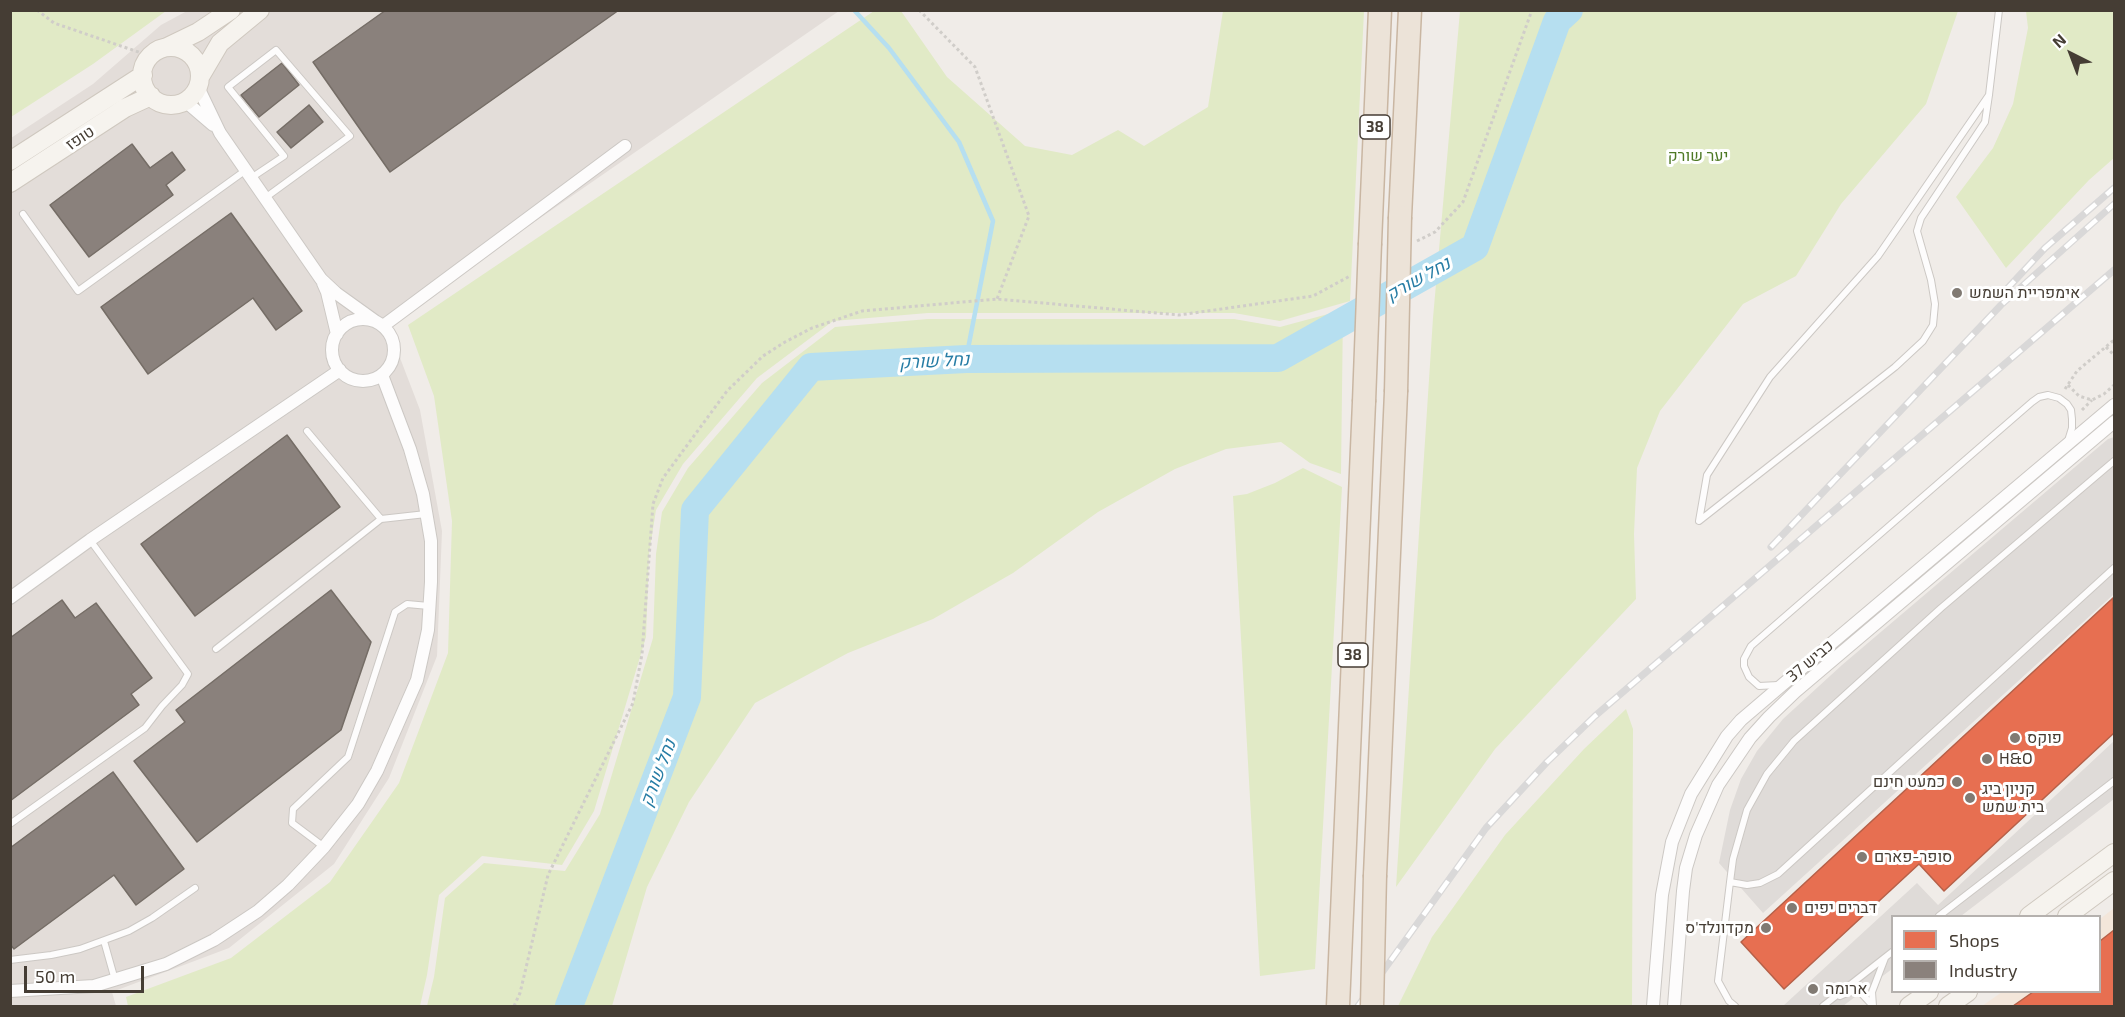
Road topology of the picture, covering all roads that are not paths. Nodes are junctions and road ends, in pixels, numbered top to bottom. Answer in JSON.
{"nodes":[{"id":1,"x":231,"y":10,"type":"edge"},
{"id":2,"x":260,"y":10,"type":"edge"},
{"id":3,"x":1380,"y":10,"type":"edge"},
{"id":4,"x":1410,"y":10,"type":"edge"},
{"id":5,"x":1999,"y":10,"type":"edge"},
{"id":6,"x":167,"y":47,"type":"junction"},
{"id":7,"x":143,"y":75,"type":"junction"},
{"id":8,"x":199,"y":82,"type":"junction"},
{"id":9,"x":1989,"y":95,"type":"junction"},
{"id":10,"x":151,"y":96,"type":"junction"},
{"id":11,"x":185,"y":101,"type":"junction"},
{"id":12,"x":220,"y":133,"type":"junction"},
{"id":13,"x":625,"y":146,"type":"dead end"},
{"id":14,"x":10,"y":161,"type":"edge"},
{"id":15,"x":248,"y":174,"type":"junction"},
{"id":16,"x":10,"y":183,"type":"edge"},
{"id":17,"x":265,"y":198,"type":"junction"},
{"id":18,"x":23,"y":214,"type":"dead end"},
{"id":19,"x":321,"y":279,"type":"junction"},
{"id":20,"x":379,"y":323,"type":"junction"},
{"id":21,"x":337,"y":334,"type":"junction"},
{"id":22,"x":340,"y":370,"type":"junction"},
{"id":23,"x":382,"y":375,"type":"junction"},
{"id":24,"x":2115,"y":405,"type":"edge"},
{"id":25,"x":2115,"y":422,"type":"edge"},
{"id":26,"x":306,"y":431,"type":"dead end"},
{"id":27,"x":2066,"y":446,"type":"junction"},
{"id":28,"x":2115,"y":461,"type":"edge"},
{"id":29,"x":426,"y":514,"type":"junction"},
{"id":30,"x":381,"y":519,"type":"junction"},
{"id":31,"x":90,"y":540,"type":"junction"},
{"id":32,"x":2115,"y":568,"type":"edge"},
{"id":33,"x":10,"y":598,"type":"edge"},
{"id":34,"x":430,"y":606,"type":"junction"},
{"id":35,"x":216,"y":649,"type":"dead end"},
{"id":36,"x":1782,"y":685,"type":"junction"},
{"id":37,"x":2115,"y":781,"type":"edge"},
{"id":38,"x":10,"y":824,"type":"edge"},
{"id":39,"x":324,"y":847,"type":"junction"},
{"id":40,"x":2115,"y":853,"type":"edge"},
{"id":41,"x":2115,"y":881,"type":"edge"},
{"id":42,"x":1730,"y":882,"type":"junction"},
{"id":43,"x":195,"y":888,"type":"dead end"},
{"id":44,"x":1940,"y":915,"type":"edge"},
{"id":45,"x":2031,"y":915,"type":"edge"},
{"id":46,"x":2068,"y":915,"type":"edge"},
{"id":47,"x":104,"y":941,"type":"junction"},
{"id":48,"x":1891,"y":954,"type":"edge"},
{"id":49,"x":1886,"y":958,"type":"junction"},
{"id":50,"x":10,"y":960,"type":"edge"},
{"id":51,"x":115,"y":980,"type":"junction"},
{"id":52,"x":10,"y":991,"type":"edge"},
{"id":53,"x":1928,"y":993,"type":"edge"},
{"id":54,"x":1967,"y":993,"type":"edge"},
{"id":55,"x":1831,"y":1000,"type":"junction"},
{"id":56,"x":1338,"y":1006,"type":"edge"},
{"id":57,"x":1372,"y":1006,"type":"edge"},
{"id":58,"x":1653,"y":1006,"type":"edge"},
{"id":59,"x":1674,"y":1006,"type":"edge"},
{"id":60,"x":1735,"y":1006,"type":"edge"},
{"id":61,"x":1823,"y":1006,"type":"edge"},
{"id":62,"x":1873,"y":1006,"type":"edge"},
{"id":63,"x":1909,"y":1006,"type":"edge"},
{"id":64,"x":1948,"y":1006,"type":"edge"}],
"edges":[{"from":1,"to":6,"type":"street"},
{"from":2,"to":8,"type":"street"},
{"from":3,"to":56,"type":"highway","number":"38","bridge":true},
{"from":4,"to":57,"type":"highway","number":"38","bridge":true},
{"from":5,"to":9,"type":"lane"},
{"from":6,"to":7,"type":"street"},
{"from":6,"to":8,"type":"street"},
{"from":7,"to":10,"type":"street"},
{"from":7,"to":14,"type":"street","name":"טופז"},
{"from":8,"to":11,"type":"street"},
{"from":8,"to":12,"type":"street"},
{"from":9,"to":9,"type":"lane"},
{"from":10,"to":11,"type":"street"},
{"from":10,"to":16,"type":"street","name":"טופז"},
{"from":11,"to":12,"type":"street"},
{"from":12,"to":15,"type":"street"},
{"from":13,"to":20,"type":"street"},
{"from":15,"to":17,"type":"street"},
{"from":15,"to":17,"type":"lane"},
{"from":15,"to":18,"type":"lane"},
{"from":17,"to":19,"type":"street"},
{"from":19,"to":20,"type":"street"},
{"from":19,"to":21,"type":"street"},
{"from":20,"to":21,"type":"street"},
{"from":20,"to":23,"type":"street"},
{"from":21,"to":22,"type":"street"},
{"from":22,"to":23,"type":"street"},
{"from":22,"to":31,"type":"street"},
{"from":23,"to":29,"type":"street"},
{"from":24,"to":27,"type":"street","name":"כביש 37"},
{"from":25,"to":59,"type":"street","name":"כביש 37"},
{"from":26,"to":30,"type":"lane"},
{"from":27,"to":36,"type":"street","name":"כביש 37"},
{"from":27,"to":36,"type":"lane"},
{"from":28,"to":42,"type":"lane"},
{"from":29,"to":30,"type":"lane"},
{"from":29,"to":34,"type":"street"},
{"from":30,"to":35,"type":"lane"},
{"from":31,"to":33,"type":"street"},
{"from":31,"to":38,"type":"lane"},
{"from":32,"to":42,"type":"lane"},
{"from":34,"to":39,"type":"street"},
{"from":34,"to":39,"type":"lane"},
{"from":36,"to":58,"type":"street","name":"כביש 37"},
{"from":37,"to":44,"type":"lane"},
{"from":39,"to":51,"type":"street"},
{"from":40,"to":45,"type":"street"},
{"from":41,"to":46,"type":"street"},
{"from":42,"to":60,"type":"lane"},
{"from":43,"to":47,"type":"lane"},
{"from":47,"to":50,"type":"lane"},
{"from":47,"to":51,"type":"lane"},
{"from":48,"to":49,"type":"lane"},
{"from":49,"to":55,"type":"lane"},
{"from":49,"to":62,"type":"lane"},
{"from":51,"to":52,"type":"street"},
{"from":53,"to":63,"type":"street"},
{"from":54,"to":64,"type":"street"},
{"from":55,"to":61,"type":"lane"},
{"from":55,"to":62,"type":"lane"}]}
